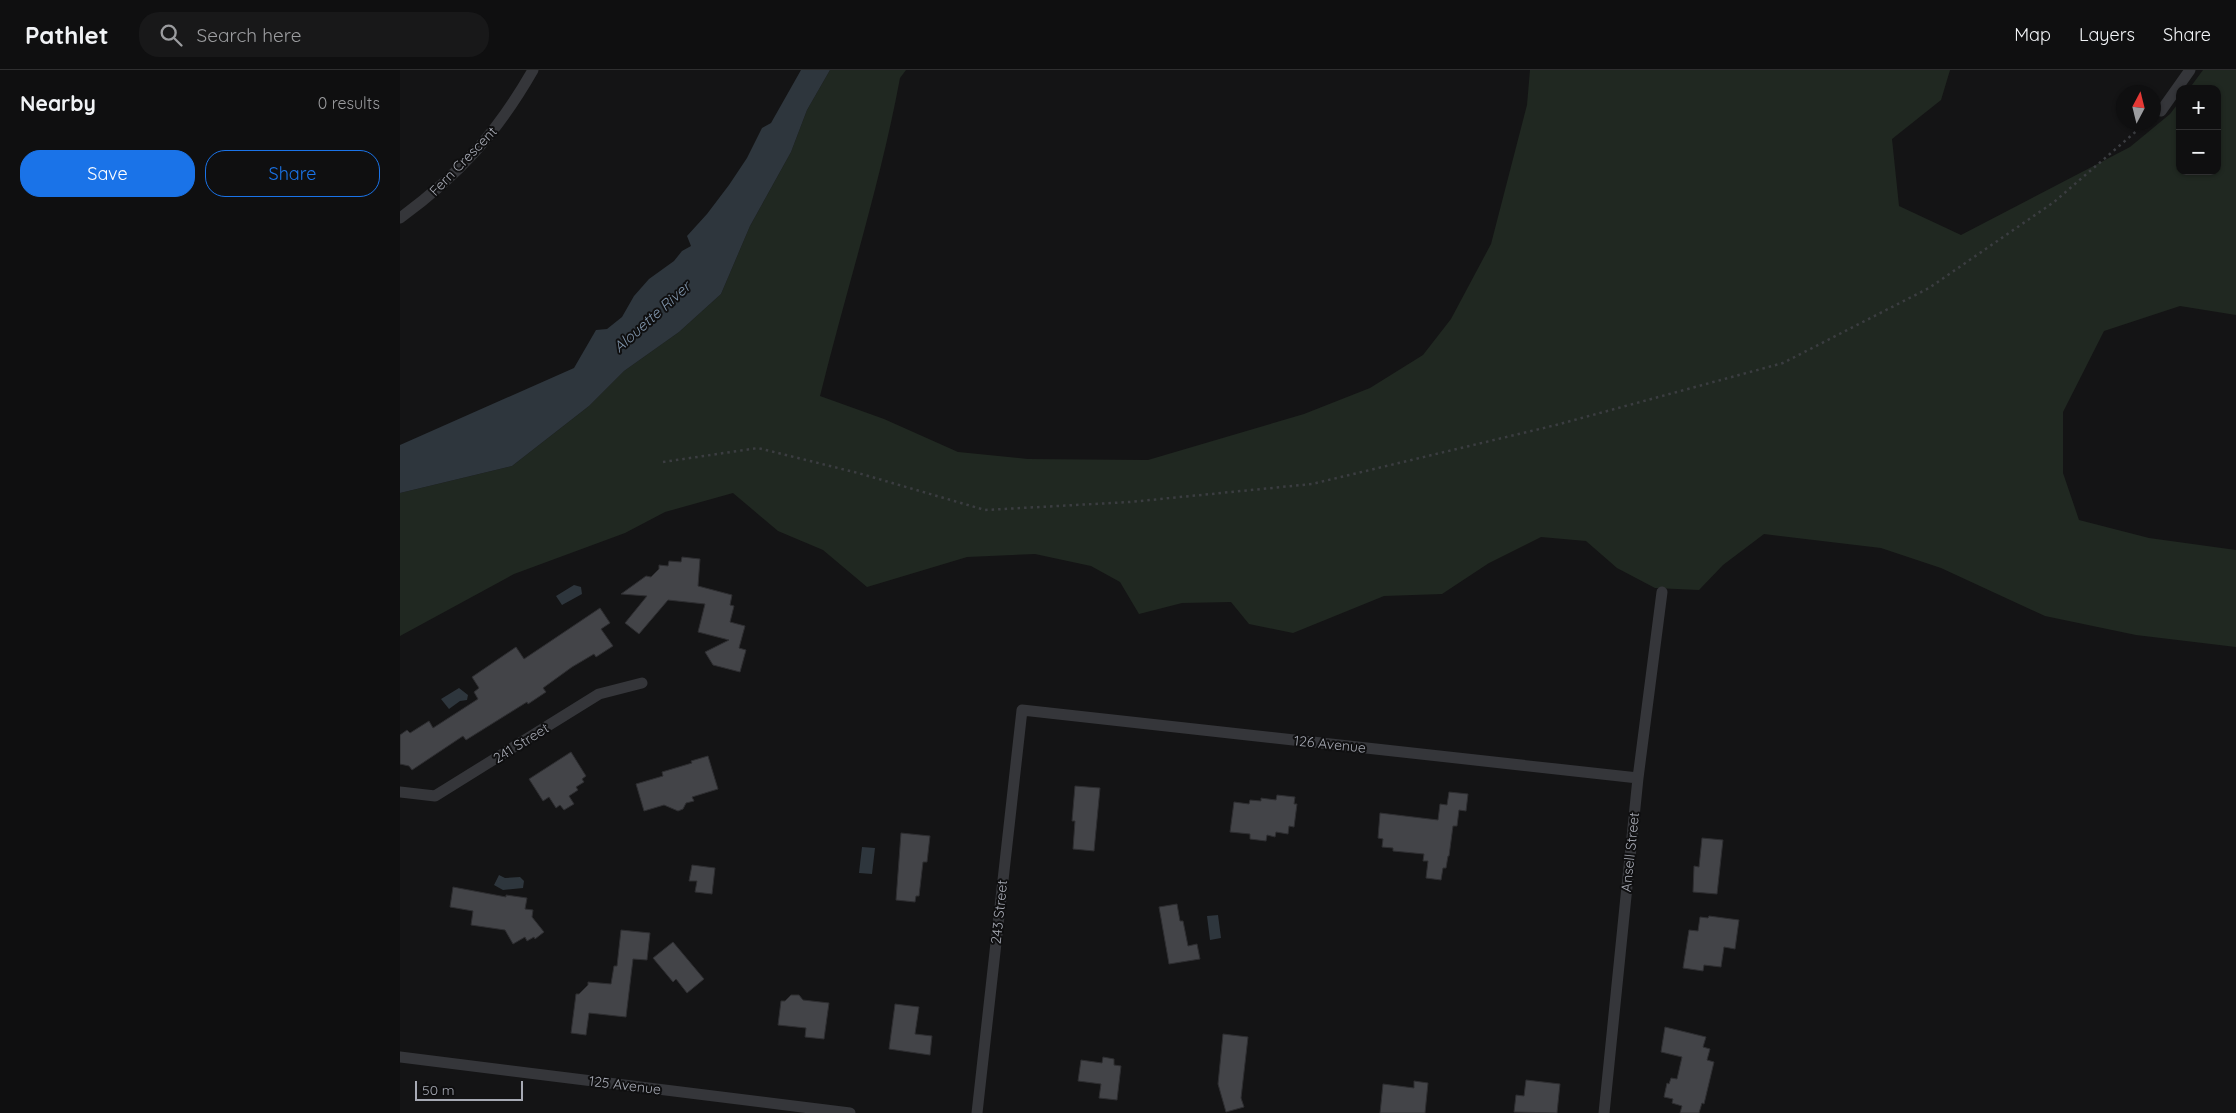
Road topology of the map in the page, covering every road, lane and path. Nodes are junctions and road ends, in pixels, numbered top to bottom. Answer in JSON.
{"nodes":[{"id":1,"x":533,"y":70,"type":"edge"},
{"id":2,"x":2190,"y":70,"type":"edge"},
{"id":3,"x":2161,"y":110,"type":"dead end"},
{"id":4,"x":2138,"y":130,"type":"edge"},
{"id":5,"x":400,"y":218,"type":"edge"},
{"id":6,"x":663,"y":462,"type":"dead end"},
{"id":7,"x":1662,"y":592,"type":"dead end"},
{"id":8,"x":642,"y":683,"type":"dead end"},
{"id":9,"x":1022,"y":710,"type":"joint"},
{"id":10,"x":1638,"y":778,"type":"junction"},
{"id":11,"x":400,"y":792,"type":"edge"},
{"id":12,"x":400,"y":1057,"type":"edge"},
{"id":13,"x":850,"y":1113,"type":"edge"},
{"id":14,"x":977,"y":1113,"type":"edge"},
{"id":15,"x":1604,"y":1113,"type":"edge"}],
"edges":[{"from":1,"to":5,"type":"street","name":"Fern Crescent"},
{"from":2,"to":3,"type":"street"},
{"from":4,"to":6,"type":"path"},
{"from":7,"to":10,"type":"street","name":"Ansell Street"},
{"from":8,"to":11,"type":"street","name":"241 Street"},
{"from":9,"to":10,"type":"street","name":"126 Avenue"},
{"from":9,"to":14,"type":"street","name":"243 Street"},
{"from":10,"to":15,"type":"street","name":"Ansell Street"},
{"from":12,"to":13,"type":"street","name":"125 Avenue"}]}
